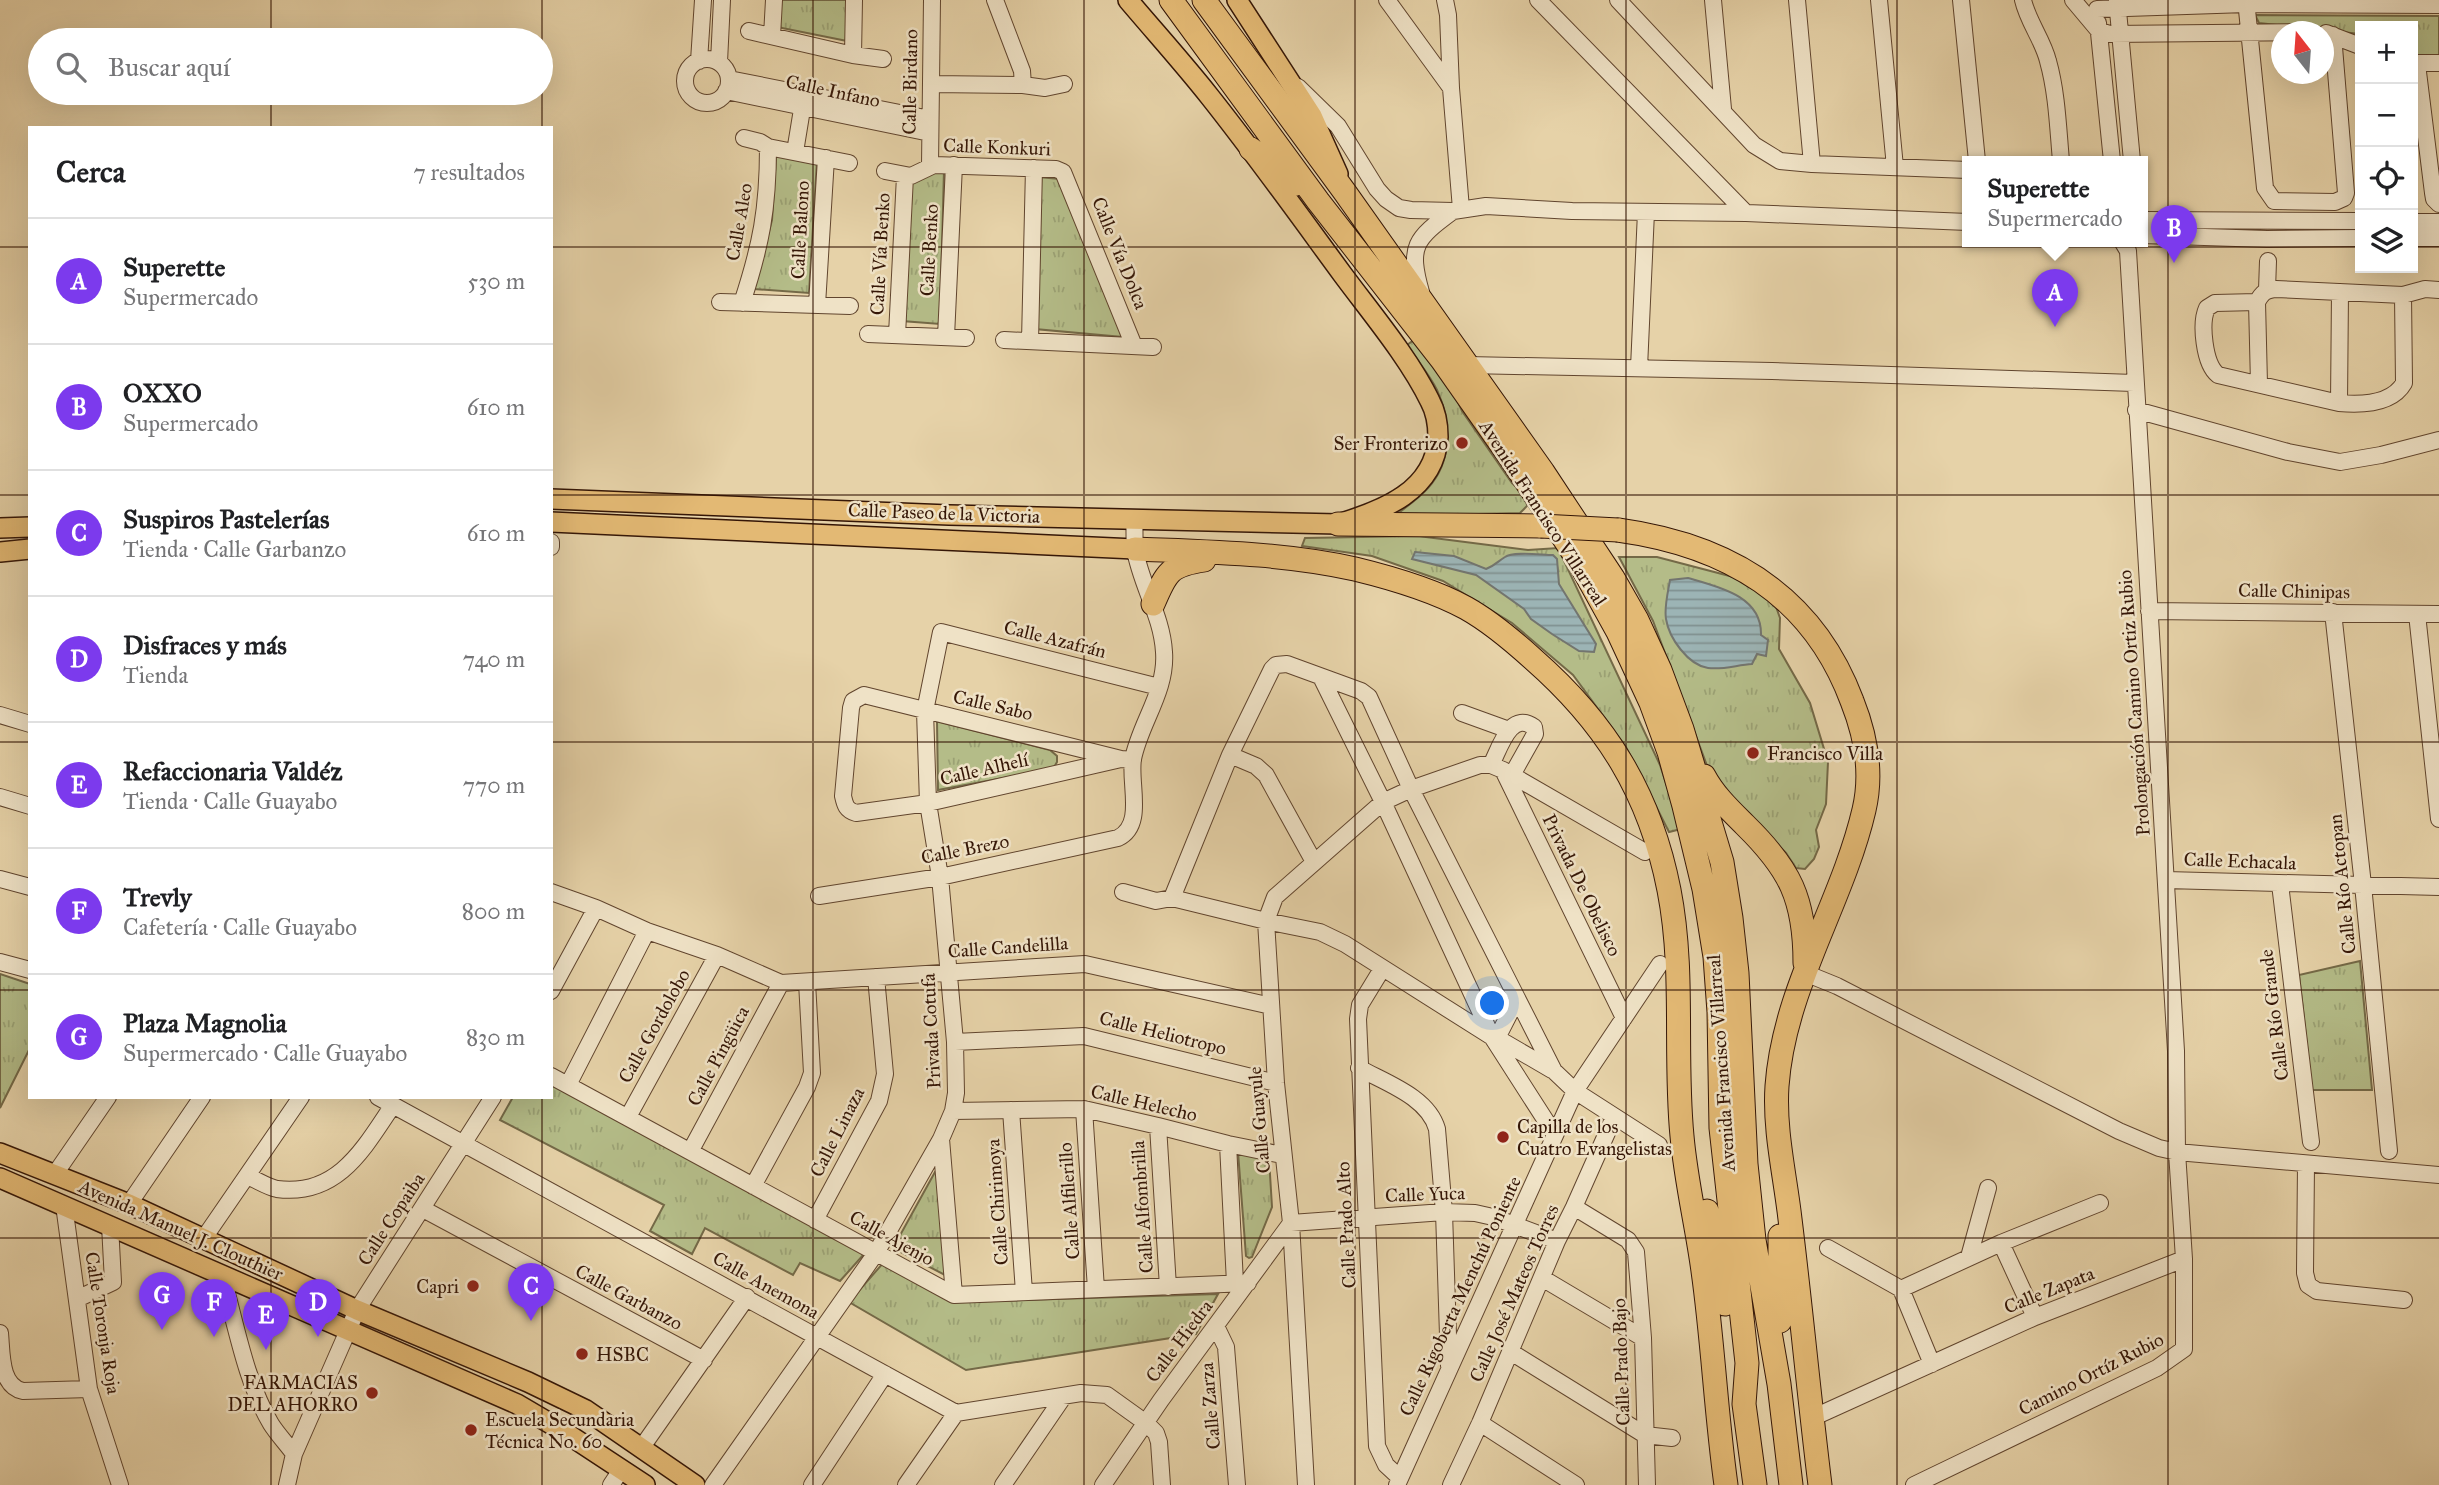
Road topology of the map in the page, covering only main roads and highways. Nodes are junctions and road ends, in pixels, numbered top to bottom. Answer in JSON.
{"nodes":[{"id":1,"x":1128,"y":0,"type":"edge"},
{"id":2,"x":1171,"y":0,"type":"edge"},
{"id":3,"x":1204,"y":0,"type":"edge"},
{"id":4,"x":1237,"y":0,"type":"edge"},
{"id":5,"x":1251,"y":149,"type":"junction"},
{"id":6,"x":1345,"y":191,"type":"junction"},
{"id":7,"x":1318,"y":201,"type":"junction"},
{"id":8,"x":553,"y":499,"type":"edge"},
{"id":9,"x":553,"y":522,"type":"edge"},
{"id":10,"x":1338,"y":524,"type":"junction"},
{"id":11,"x":28,"y":527,"type":"edge"},
{"id":12,"x":4,"y":528,"type":"edge"},
{"id":13,"x":28,"y":549,"type":"edge"},
{"id":14,"x":1135,"y":549,"type":"joint"},
{"id":15,"x":1233,"y":553,"type":"junction"},
{"id":16,"x":1,"y":555,"type":"edge"},
{"id":17,"x":1153,"y":604,"type":"road end"},
{"id":18,"x":1682,"y":729,"type":"junction"},
{"id":19,"x":1805,"y":973,"type":"junction"},
{"id":20,"x":1680,"y":1099,"type":"junction"},
{"id":21,"x":0,"y":1153,"type":"edge"},
{"id":22,"x":1782,"y":1170,"type":"junction"},
{"id":23,"x":0,"y":1178,"type":"edge"},
{"id":24,"x":528,"y":1382,"type":"junction"},
{"id":25,"x":1779,"y":1384,"type":"junction"},
{"id":26,"x":517,"y":1404,"type":"junction"},
{"id":27,"x":1744,"y":1404,"type":"junction"},
{"id":28,"x":616,"y":1478,"type":"edge"},
{"id":29,"x":645,"y":1485,"type":"edge"},
{"id":30,"x":695,"y":1485,"type":"edge"},
{"id":31,"x":1726,"y":1485,"type":"edge"},
{"id":32,"x":1755,"y":1485,"type":"edge"},
{"id":33,"x":1791,"y":1485,"type":"edge"},
{"id":34,"x":1820,"y":1485,"type":"edge"}],
"edges":[{"from":1,"to":5,"type":"main road"},
{"from":2,"to":7,"type":"highway","name":"Avenida Francisco Villarreal"},
{"from":3,"to":6,"type":"highway","name":"Avenida Francisco Villarreal"},
{"from":4,"to":6,"type":"main road"},
{"from":5,"to":7,"type":"highway"},
{"from":5,"to":10,"type":"main road"},
{"from":6,"to":18,"type":"highway","name":"Avenida Francisco Villarreal"},
{"from":7,"to":27,"type":"highway","name":"Avenida Francisco Villarreal"},
{"from":8,"to":10,"type":"main road","name":"Calle Paseo de la Victoria"},
{"from":9,"to":14,"type":"main road","name":"Calle Paseo de la Victoria"},
{"from":10,"to":19,"type":"highway","bridge":true},
{"from":11,"to":12,"type":"main road"},
{"from":13,"to":16,"type":"main road"},
{"from":14,"to":15,"type":"highway"},
{"from":15,"to":17,"type":"highway"},
{"from":15,"to":20,"type":"highway"},
{"from":18,"to":19,"type":"highway"},
{"from":18,"to":25,"type":"highway","name":"Avenida Francisco Villarreal"},
{"from":19,"to":22,"type":"highway"},
{"from":20,"to":27,"type":"highway"},
{"from":20,"to":31,"type":"highway"},
{"from":21,"to":24,"type":"main road","name":"Avenida Manuel J. Clouthier"},
{"from":22,"to":25,"type":"highway"},
{"from":22,"to":34,"type":"highway"},
{"from":23,"to":26,"type":"main road","name":"Avenida Manuel J. Clouthier"},
{"from":24,"to":26,"type":"main road"},
{"from":24,"to":30,"type":"main road","name":"Avenida Manuel J. Clouthier"},
{"from":25,"to":33,"type":"highway","name":"Avenida Francisco Villarreal"},
{"from":26,"to":28,"type":"main road","name":"Avenida Manuel J. Clouthier"},
{"from":27,"to":32,"type":"highway","name":"Avenida Francisco Villarreal"},
{"from":28,"to":29,"type":"main road","name":"Avenida Manuel J. Clouthier"}]}
